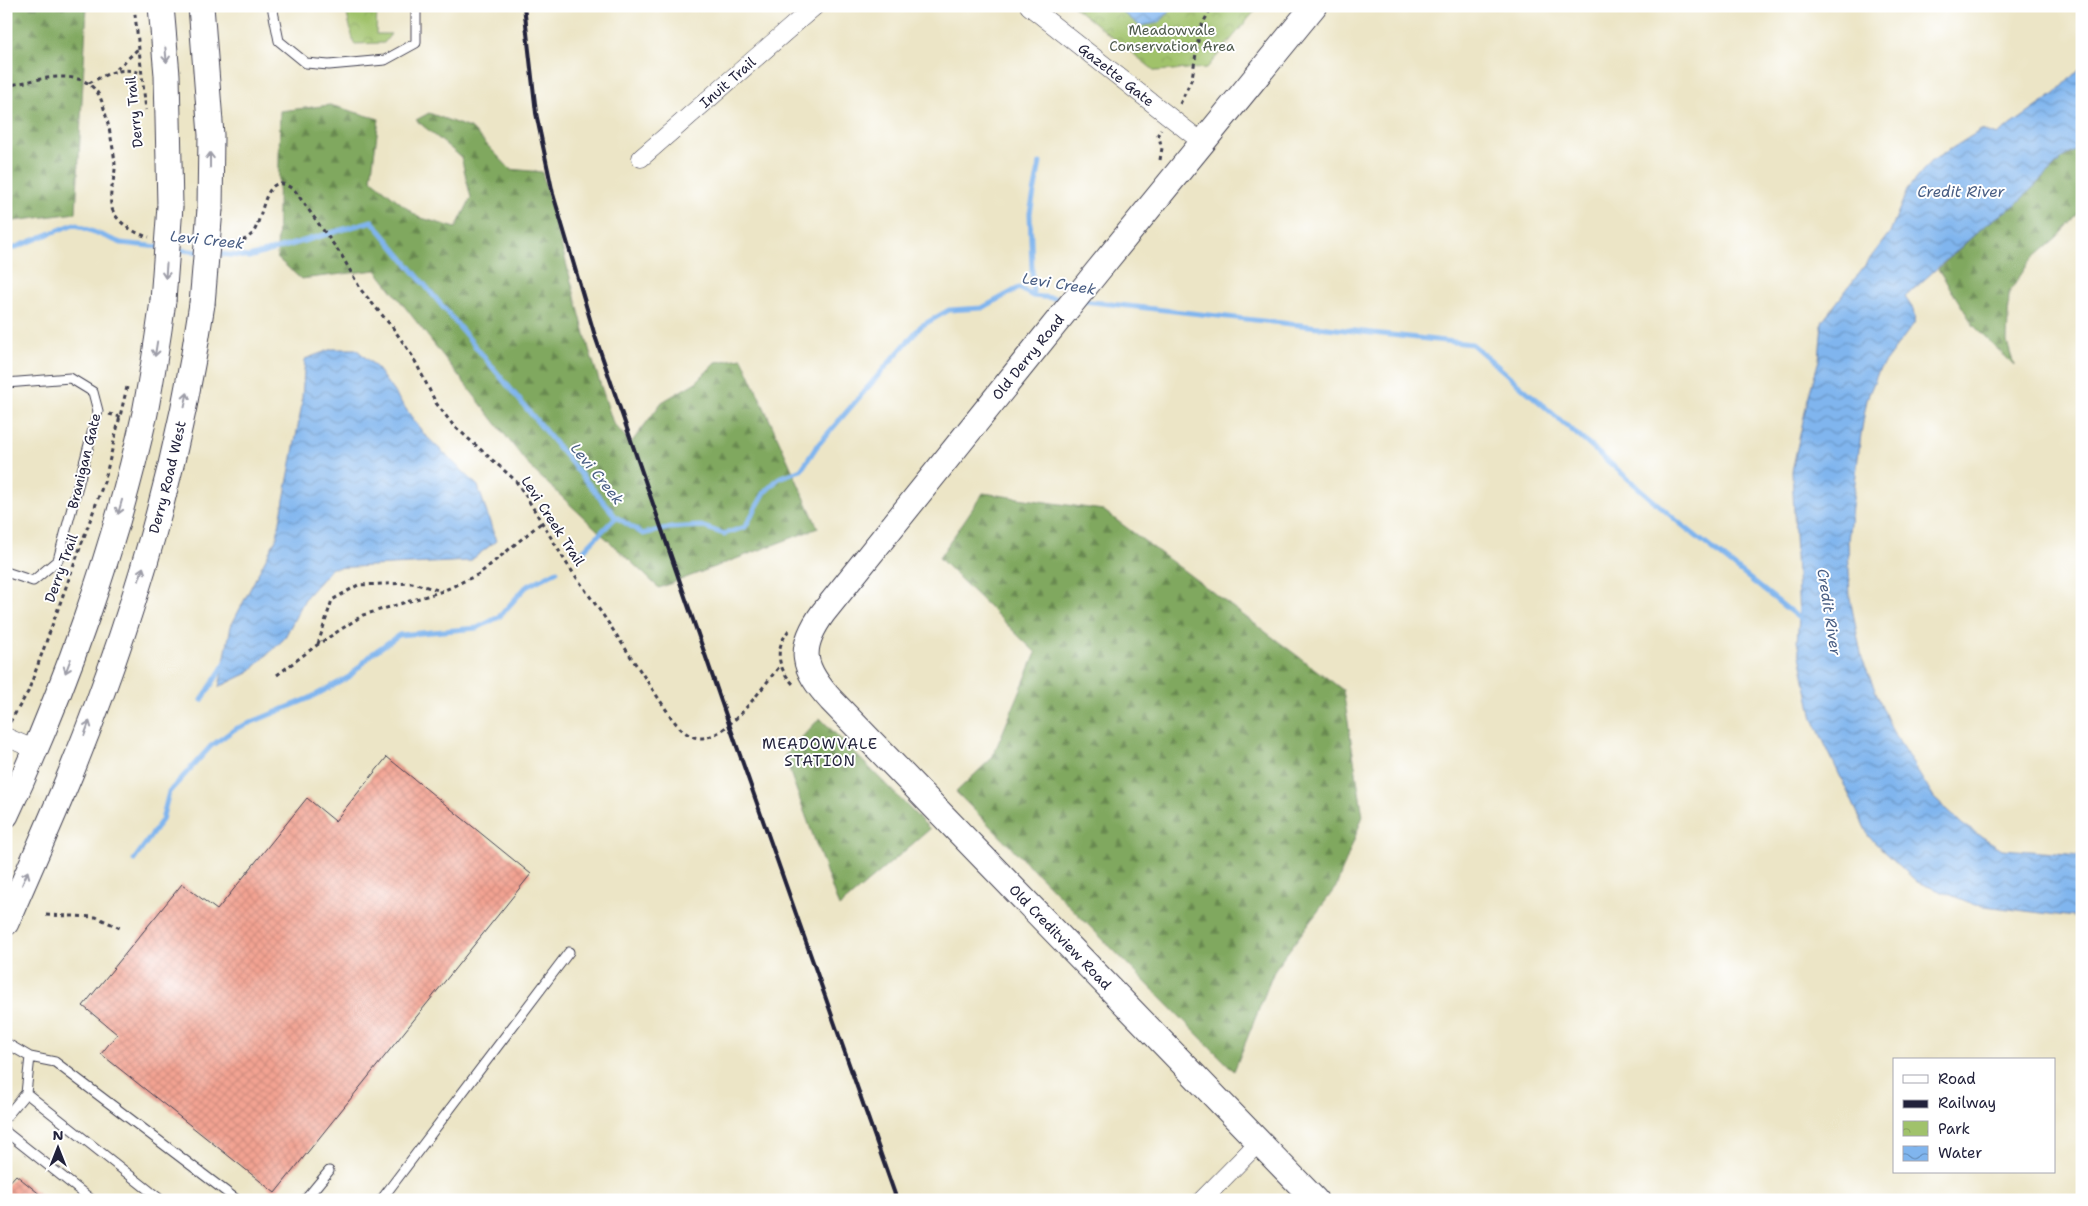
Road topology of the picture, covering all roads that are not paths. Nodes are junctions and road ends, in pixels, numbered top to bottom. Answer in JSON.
{"nodes":[{"id":1,"x":161,"y":6,"type":"edge"},
{"id":2,"x":201,"y":6,"type":"edge"},
{"id":3,"x":272,"y":6,"type":"edge"},
{"id":4,"x":416,"y":6,"type":"edge"},
{"id":5,"x":1029,"y":6,"type":"edge"},
{"id":6,"x":1314,"y":6,"type":"edge"},
{"id":7,"x":812,"y":7,"type":"edge"},
{"id":8,"x":1203,"y":143,"type":"junction"},
{"id":9,"x":641,"y":158,"type":"dead end"},
{"id":10,"x":6,"y":383,"type":"edge"},
{"id":11,"x":6,"y":572,"type":"edge"},
{"id":12,"x":809,"y":672,"type":"joint"},
{"id":13,"x":6,"y":737,"type":"edge"},
{"id":14,"x":36,"y":750,"type":"junction"},
{"id":15,"x":6,"y":815,"type":"edge"},
{"id":16,"x":6,"y":923,"type":"edge"},
{"id":17,"x":569,"y":952,"type":"dead end"},
{"id":18,"x":6,"y":1043,"type":"edge"},
{"id":19,"x":30,"y":1057,"type":"junction"},
{"id":20,"x":26,"y":1093,"type":"junction"},
{"id":21,"x":6,"y":1117,"type":"edge"},
{"id":22,"x":6,"y":1132,"type":"edge"},
{"id":23,"x":1259,"y":1142,"type":"junction"},
{"id":24,"x":329,"y":1171,"type":"dead end"},
{"id":25,"x":92,"y":1200,"type":"edge"},
{"id":26,"x":161,"y":1200,"type":"edge"},
{"id":27,"x":237,"y":1200,"type":"edge"},
{"id":28,"x":305,"y":1200,"type":"edge"},
{"id":29,"x":381,"y":1200,"type":"edge"},
{"id":30,"x":1202,"y":1200,"type":"edge"},
{"id":31,"x":1315,"y":1200,"type":"edge"}],
"edges":[{"from":1,"to":14,"type":"main road","one_way":true,"bridge":true},
{"from":16,"to":2,"type":"main road","name":"Derry Road West","one_way":true,"bridge":true},
{"from":3,"to":4,"type":"lane"},
{"from":5,"to":8,"type":"street","name":"Gazette Gate"},
{"from":6,"to":8,"type":"main road","name":"Old Derry Road"},
{"from":7,"to":9,"type":"street","name":"Inuit Trail"},
{"from":8,"to":12,"type":"main road","name":"Old Derry Road"},
{"from":10,"to":11,"type":"lane","name":"Branigan Gate"},
{"from":12,"to":23,"type":"main road","name":"Old Creditview Road"},
{"from":13,"to":14,"type":"street"},
{"from":14,"to":15,"type":"main road"},
{"from":17,"to":29,"type":"lane"},
{"from":18,"to":19,"type":"lane"},
{"from":19,"to":20,"type":"lane"},
{"from":19,"to":27,"type":"lane"},
{"from":20,"to":21,"type":"lane"},
{"from":20,"to":26,"type":"lane"},
{"from":22,"to":25,"type":"lane"},
{"from":23,"to":30,"type":"street"},
{"from":23,"to":31,"type":"main road","name":"Old Creditview Road"},
{"from":24,"to":28,"type":"lane"}]}
